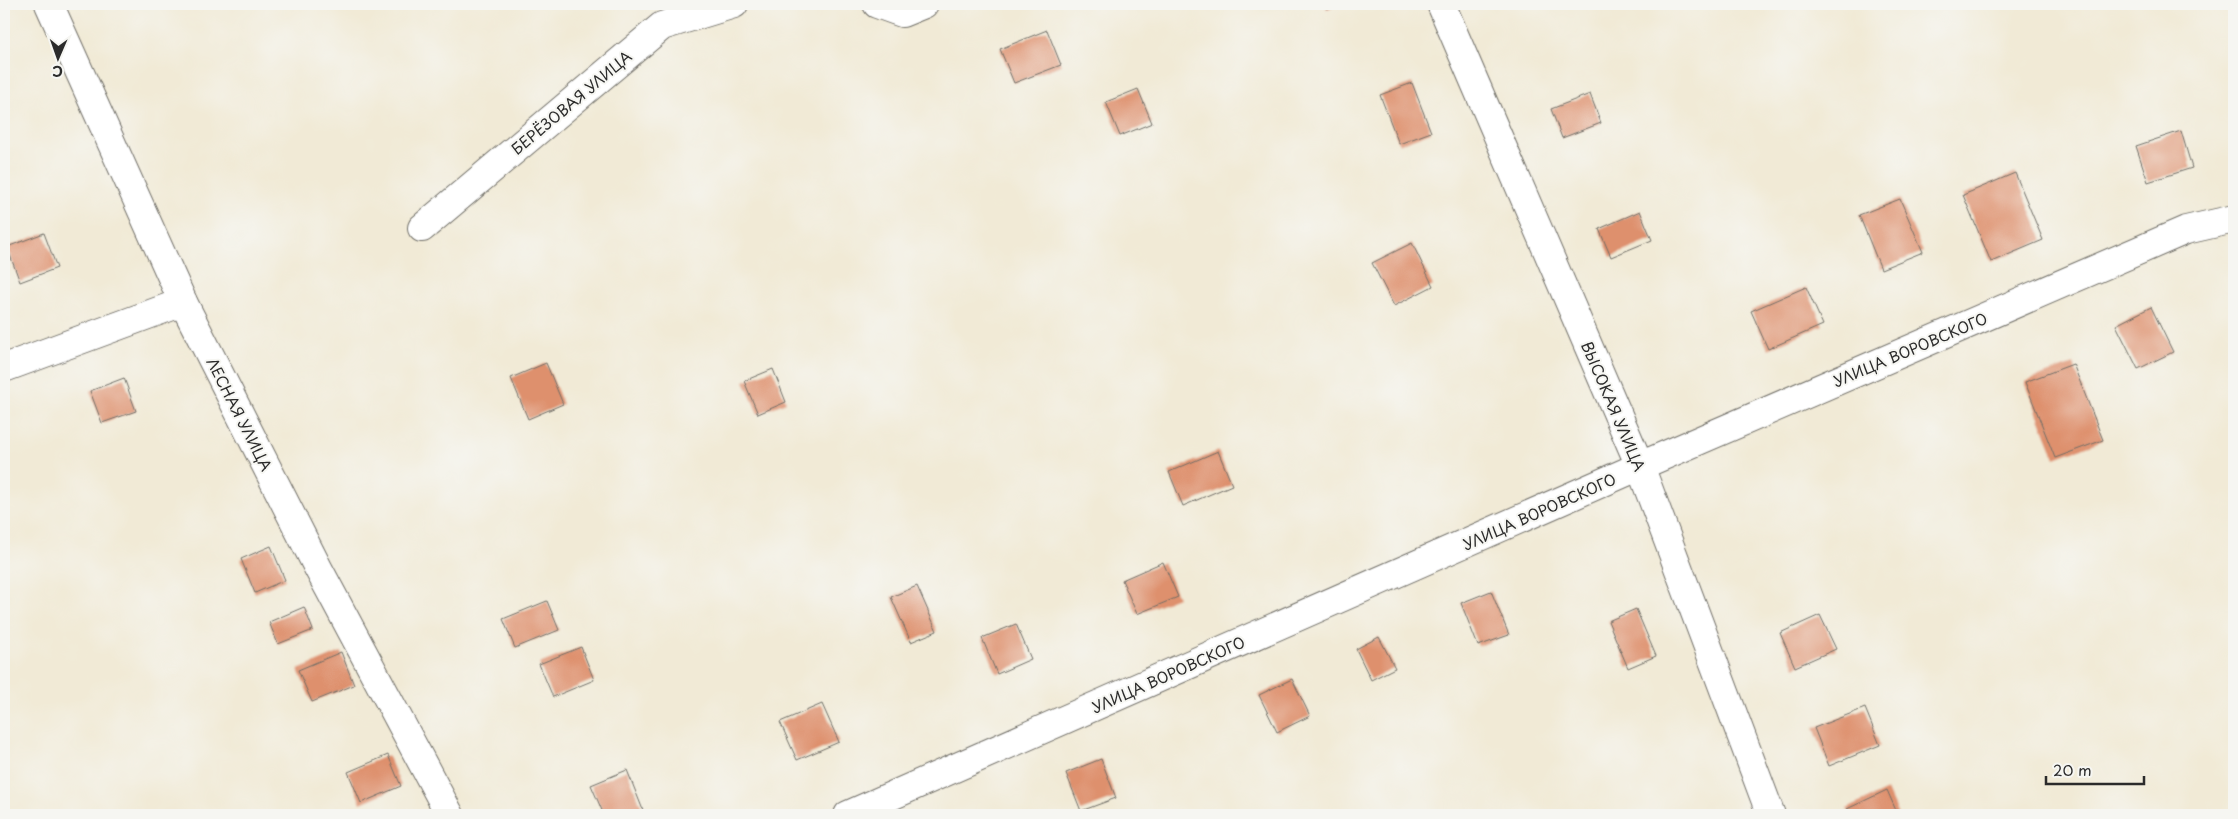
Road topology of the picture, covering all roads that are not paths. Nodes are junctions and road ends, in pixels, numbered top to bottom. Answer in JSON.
{"nodes":[{"id":1,"x":49,"y":4,"type":"edge"},
{"id":2,"x":734,"y":4,"type":"edge"},
{"id":3,"x":877,"y":4,"type":"edge"},
{"id":4,"x":924,"y":4,"type":"edge"},
{"id":5,"x":1441,"y":4,"type":"edge"},
{"id":6,"x":2234,"y":218,"type":"edge"},
{"id":7,"x":422,"y":228,"type":"dead end"},
{"id":8,"x":183,"y":302,"type":"junction"},
{"id":9,"x":4,"y":368,"type":"edge"},
{"id":10,"x":1640,"y":466,"type":"junction"},
{"id":11,"x":450,"y":815,"type":"edge"},
{"id":12,"x":848,"y":815,"type":"edge"},
{"id":13,"x":1770,"y":815,"type":"edge"}],
"edges":[{"from":1,"to":8,"type":"street","name":"ЛЕСНАЯ УЛИЦА"},
{"from":2,"to":7,"type":"street","name":"БЕРЁЗОВАЯ УЛИЦА"},
{"from":3,"to":4,"type":"street"},
{"from":5,"to":10,"type":"street","name":"ВЫСОКАЯ УЛИЦА"},
{"from":6,"to":10,"type":"street","name":"УЛИЦА ВОРОВСКОГО"},
{"from":8,"to":9,"type":"street"},
{"from":8,"to":11,"type":"street","name":"ЛЕСНАЯ УЛИЦА"},
{"from":10,"to":12,"type":"street","name":"УЛИЦА ВОРОВСКОГО"},
{"from":10,"to":13,"type":"street","name":"ВЫСОКАЯ УЛИЦА"}]}
